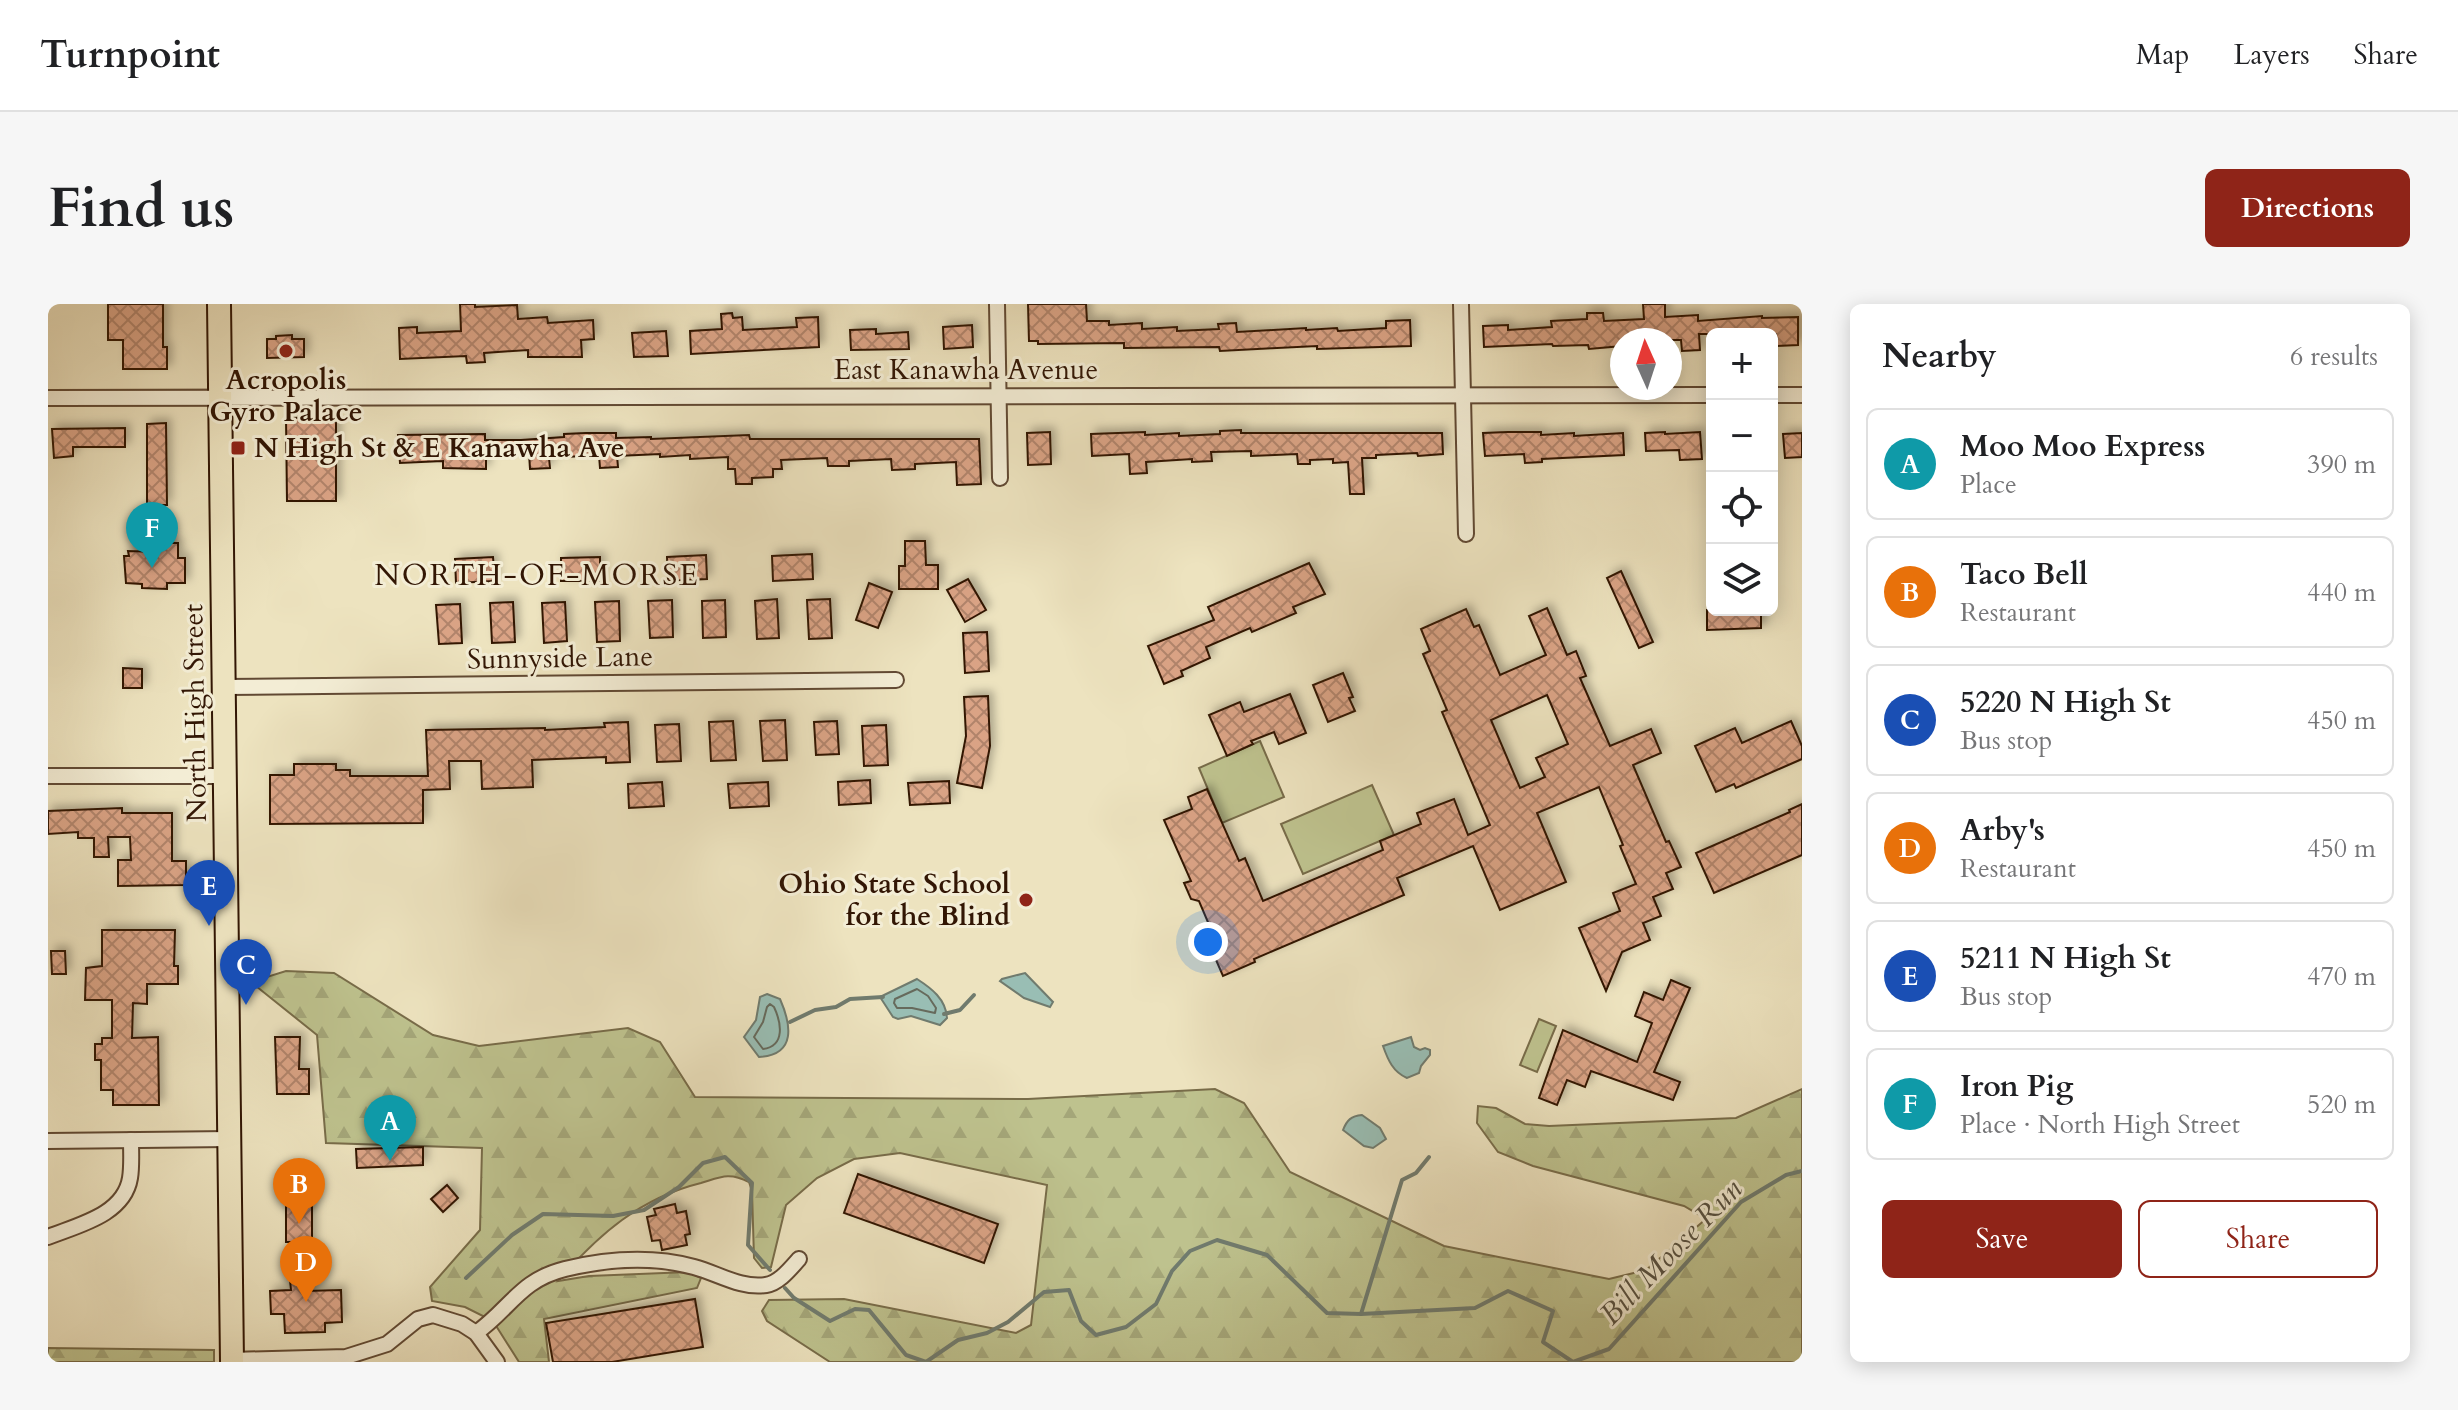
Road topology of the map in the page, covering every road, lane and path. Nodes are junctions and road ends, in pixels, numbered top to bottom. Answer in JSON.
{"nodes":[{"id":1,"x":219,"y":304,"type":"edge"},
{"id":2,"x":997,"y":304,"type":"edge"},
{"id":3,"x":1461,"y":304,"type":"edge"},
{"id":4,"x":1462,"y":395,"type":"junction"},
{"id":5,"x":1706,"y":395,"type":"edge"},
{"id":6,"x":1778,"y":395,"type":"edge"},
{"id":7,"x":1802,"y":395,"type":"edge"},
{"id":8,"x":999,"y":396,"type":"junction"},
{"id":9,"x":221,"y":397,"type":"junction"},
{"id":10,"x":48,"y":398,"type":"edge"},
{"id":11,"x":1000,"y":478,"type":"dead end"},
{"id":12,"x":1466,"y":534,"type":"dead end"},
{"id":13,"x":896,"y":680,"type":"dead end"},
{"id":14,"x":225,"y":687,"type":"junction"},
{"id":15,"x":48,"y":776,"type":"edge"},
{"id":16,"x":226,"y":776,"type":"junction"},
{"id":17,"x":230,"y":1139,"type":"junction"},
{"id":18,"x":131,"y":1140,"type":"junction"},
{"id":19,"x":48,"y":1141,"type":"edge"},
{"id":20,"x":48,"y":1237,"type":"edge"},
{"id":21,"x":799,"y":1259,"type":"dead end"},
{"id":22,"x":476,"y":1333,"type":"junction"},
{"id":23,"x":232,"y":1361,"type":"edge"},
{"id":24,"x":497,"y":1362,"type":"edge"}],
"edges":[{"from":1,"to":9,"type":"main road","name":"North High Street"},
{"from":2,"to":8,"type":"street"},
{"from":3,"to":4,"type":"street"},
{"from":4,"to":5,"type":"street","name":"East Kanawha Avenue"},
{"from":4,"to":8,"type":"street","name":"East Kanawha Avenue"},
{"from":4,"to":12,"type":"street"},
{"from":6,"to":7,"type":"street"},
{"from":8,"to":9,"type":"street","name":"East Kanawha Avenue"},
{"from":8,"to":11,"type":"street"},
{"from":9,"to":10,"type":"street","name":"East Kanawha Avenue"},
{"from":9,"to":14,"type":"main road","name":"North High Street"},
{"from":13,"to":14,"type":"street","name":"Sunnyside Lane"},
{"from":14,"to":16,"type":"main road","name":"North High Street"},
{"from":15,"to":16,"type":"street"},
{"from":16,"to":17,"type":"main road","name":"North High Street"},
{"from":17,"to":18,"type":"street"},
{"from":17,"to":23,"type":"main road","name":"North High Street"},
{"from":18,"to":19,"type":"street"},
{"from":18,"to":20,"type":"street"},
{"from":21,"to":22,"type":"street"},
{"from":22,"to":23,"type":"street"},
{"from":22,"to":24,"type":"street"}]}
